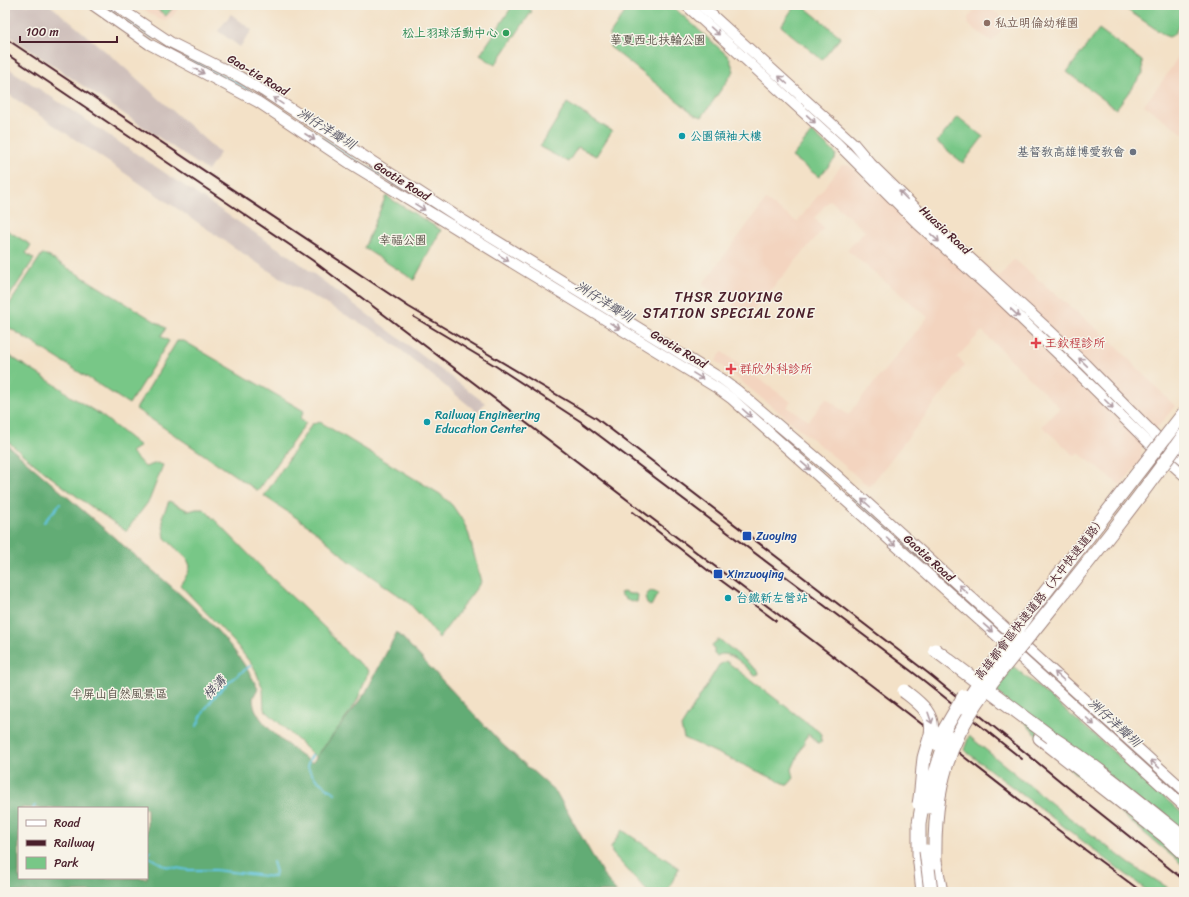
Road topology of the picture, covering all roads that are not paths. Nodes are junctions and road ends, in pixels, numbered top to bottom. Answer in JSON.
{"nodes":[{"id":1,"x":94,"y":5,"type":"edge"},
{"id":2,"x":115,"y":5,"type":"edge"},
{"id":3,"x":686,"y":5,"type":"edge"},
{"id":4,"x":701,"y":5,"type":"edge"},
{"id":5,"x":1184,"y":413,"type":"edge"},
{"id":6,"x":1184,"y":422,"type":"edge"},
{"id":7,"x":1184,"y":435,"type":"edge"},
{"id":8,"x":1167,"y":453,"type":"junction"},
{"id":9,"x":1184,"y":460,"type":"edge"},
{"id":10,"x":1184,"y":475,"type":"edge"},
{"id":11,"x":1098,"y":524,"type":"junction"},
{"id":12,"x":1027,"y":616,"type":"junction"},
{"id":13,"x":996,"y":675,"type":"junction"},
{"id":14,"x":904,"y":691,"type":"dead end"},
{"id":15,"x":1051,"y":737,"type":"junction"},
{"id":16,"x":1184,"y":790,"type":"edge"},
{"id":17,"x":1184,"y":806,"type":"edge"},
{"id":18,"x":919,"y":823,"type":"junction"},
{"id":19,"x":1184,"y":838,"type":"edge"},
{"id":20,"x":1184,"y":845,"type":"edge"},
{"id":21,"x":1184,"y":854,"type":"edge"},
{"id":22,"x":935,"y":862,"type":"junction"},
{"id":23,"x":923,"y":892,"type":"edge"},
{"id":24,"x":931,"y":892,"type":"edge"},
{"id":25,"x":935,"y":892,"type":"edge"},
{"id":26,"x":940,"y":892,"type":"edge"}],
"edges":[{"from":1,"to":17,"type":"street","name":"Gaotie Road","one_way":true},
{"from":16,"to":2,"type":"street","name":"Gaotie Road","one_way":true},
{"from":3,"to":8,"type":"street","name":"Huasia Road","one_way":true},
{"from":8,"to":4,"type":"street","name":"Huasia Road","one_way":true},
{"from":5,"to":11,"type":"highway","name":"高雄都會區快速道路（大中快速道路）","bridge":true},
{"from":6,"to":11,"type":"highway","bridge":true},
{"from":7,"to":13,"type":"highway","name":"高雄都會區快速道路（大中快速道路）","bridge":true},
{"from":8,"to":9,"type":"street","name":"Huasia Road"},
{"from":8,"to":10,"type":"street","name":"Huasia Road"},
{"from":8,"to":13,"type":"highway","bridge":true},
{"from":11,"to":12,"type":"highway","name":"高雄都會區快速道路（大中快速道路）"},
{"from":12,"to":18,"type":"highway","name":"高雄都會區快速道路（大中快速道路）","bridge":true},
{"from":12,"to":24,"type":"highway","bridge":true},
{"from":13,"to":22,"type":"highway","name":"高雄都會區快速道路（大中快速道路）","bridge":true},
{"from":14,"to":18,"type":"highway","one_way":true,"bridge":true},
{"from":15,"to":19,"type":"highway"},
{"from":15,"to":20,"type":"highway"},
{"from":15,"to":21,"type":"highway","bridge":true},
{"from":18,"to":23,"type":"highway","name":"高雄都會區快速道路（大中快速道路）"},
{"from":22,"to":25,"type":"highway"},
{"from":22,"to":26,"type":"highway","name":"高雄都會區快速道路（大中快速道路）"}]}
